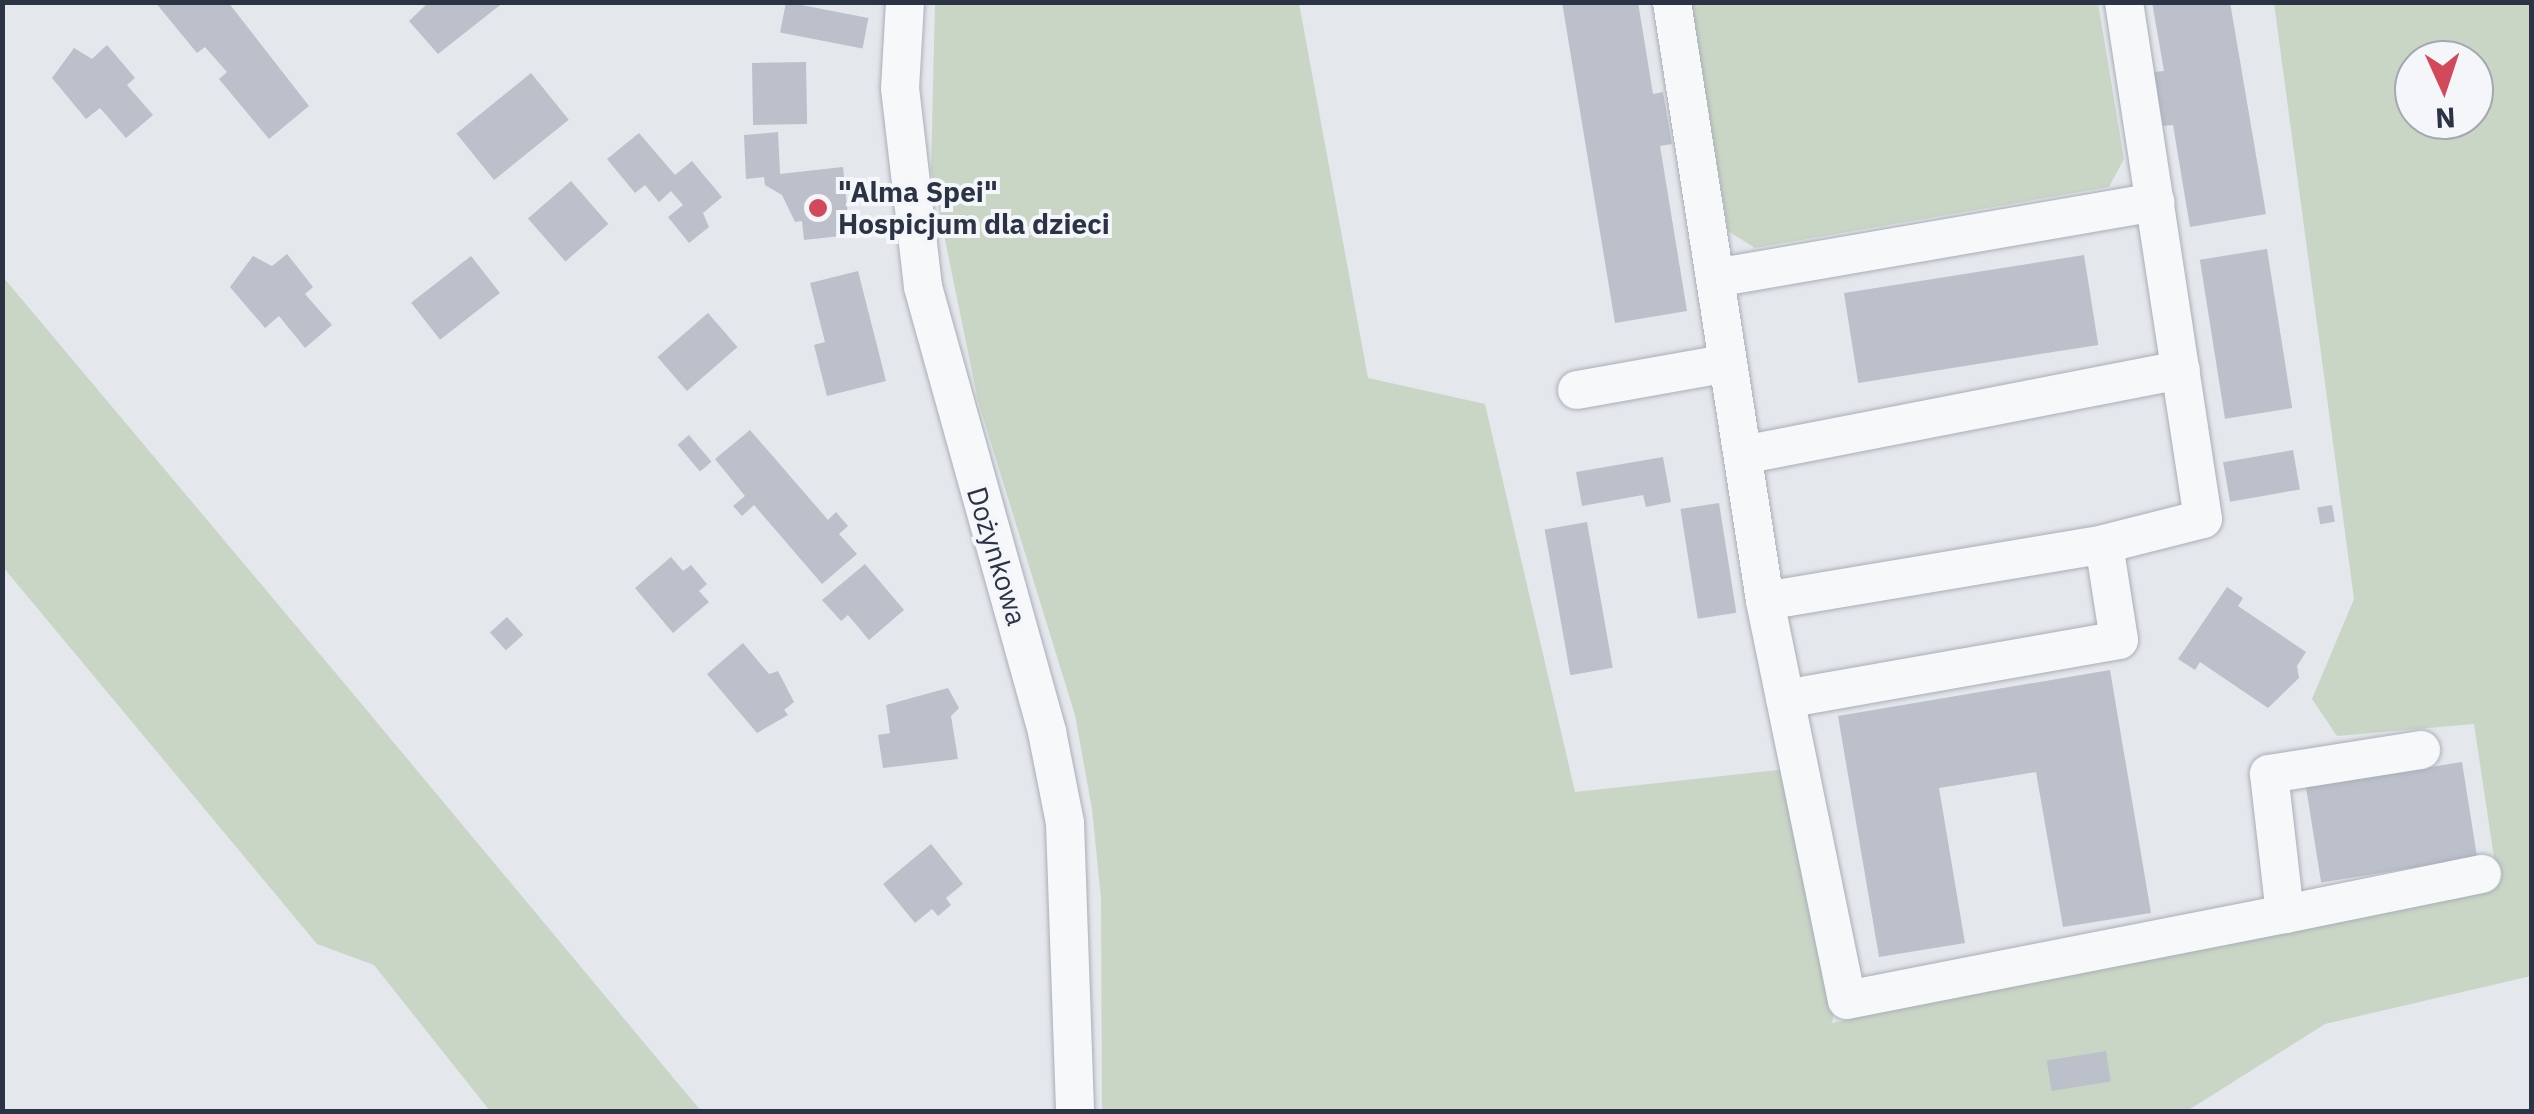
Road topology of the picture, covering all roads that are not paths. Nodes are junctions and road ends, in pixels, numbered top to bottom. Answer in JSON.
{"nodes":[{"id":1,"x":904,"y":2,"type":"edge"},
{"id":2,"x":1672,"y":2,"type":"edge"},
{"id":3,"x":2124,"y":2,"type":"edge"},
{"id":4,"x":2155,"y":202,"type":"junction"},
{"id":5,"x":1715,"y":278,"type":"junction"},
{"id":6,"x":1728,"y":363,"type":"junction"},
{"id":7,"x":2180,"y":370,"type":"junction"},
{"id":8,"x":1577,"y":390,"type":"dead end"},
{"id":9,"x":1742,"y":455,"type":"junction"},
{"id":10,"x":2104,"y":544,"type":"junction"},
{"id":11,"x":1765,"y":601,"type":"junction"},
{"id":12,"x":1785,"y":699,"type":"junction"},
{"id":13,"x":2421,"y":750,"type":"dead end"},
{"id":14,"x":2482,"y":874,"type":"dead end"},
{"id":15,"x":2285,"y":914,"type":"junction"},
{"id":16,"x":1075,"y":1112,"type":"edge"}],
"edges":[{"from":1,"to":16,"type":"street","name":"Dożynkowa"},
{"from":2,"to":5,"type":"street"},
{"from":3,"to":4,"type":"street"},
{"from":4,"to":5,"type":"street"},
{"from":4,"to":7,"type":"street"},
{"from":5,"to":6,"type":"street"},
{"from":6,"to":8,"type":"street"},
{"from":6,"to":9,"type":"street"},
{"from":7,"to":9,"type":"street"},
{"from":7,"to":10,"type":"street"},
{"from":9,"to":11,"type":"street"},
{"from":10,"to":11,"type":"street"},
{"from":10,"to":12,"type":"street"},
{"from":11,"to":12,"type":"street"},
{"from":12,"to":15,"type":"street"},
{"from":13,"to":15,"type":"street"},
{"from":14,"to":15,"type":"street"}]}
